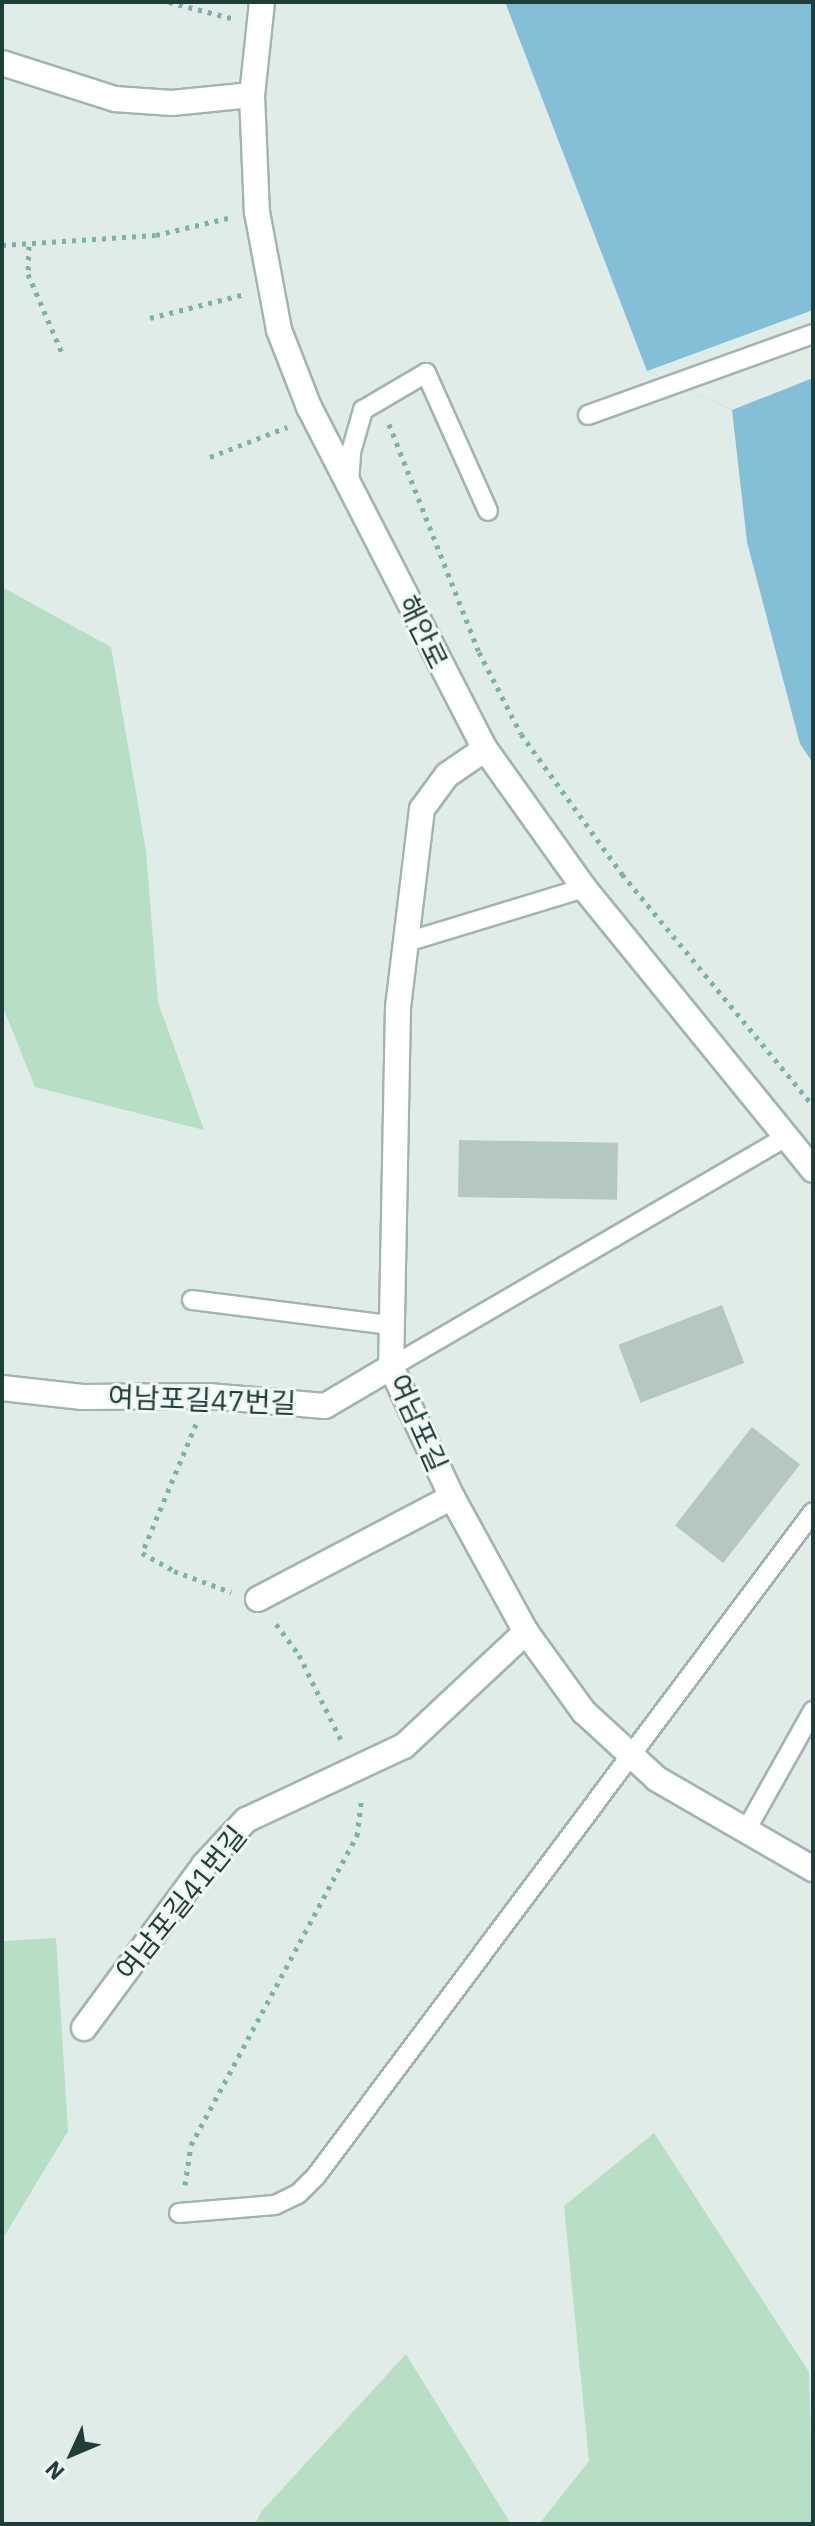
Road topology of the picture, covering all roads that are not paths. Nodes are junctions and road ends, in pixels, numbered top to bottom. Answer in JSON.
{"nodes":[{"id":1,"x":260,"y":13,"type":"edge"},
{"id":2,"x":2,"y":63,"type":"edge"},
{"id":3,"x":252,"y":95,"type":"junction"},
{"id":4,"x":813,"y":334,"type":"edge"},
{"id":5,"x":588,"y":415,"type":"dead end"},
{"id":6,"x":349,"y":483,"type":"junction"},
{"id":7,"x":488,"y":511,"type":"dead end"},
{"id":8,"x":485,"y":749,"type":"junction"},
{"id":9,"x":584,"y":888,"type":"junction"},
{"id":10,"x":410,"y":941,"type":"junction"},
{"id":11,"x":785,"y":1138,"type":"junction"},
{"id":12,"x":813,"y":1170,"type":"edge"},
{"id":13,"x":192,"y":1300,"type":"dead end"},
{"id":14,"x":391,"y":1325,"type":"junction"},
{"id":15,"x":391,"y":1367,"type":"junction"},
{"id":16,"x":2,"y":1388,"type":"edge"},
{"id":17,"x":452,"y":1497,"type":"junction"},
{"id":18,"x":813,"y":1512,"type":"edge"},
{"id":19,"x":258,"y":1599,"type":"dead end"},
{"id":20,"x":526,"y":1632,"type":"junction"},
{"id":21,"x":813,"y":1711,"type":"edge"},
{"id":22,"x":627,"y":1755,"type":"junction"},
{"id":23,"x":745,"y":1832,"type":"junction"},
{"id":24,"x":813,"y":1869,"type":"edge"},
{"id":25,"x":84,"y":2028,"type":"dead end"},
{"id":26,"x":188,"y":2212,"type":"road end"}],
"edges":[{"from":1,"to":3,"type":"street","name":"해안로"},
{"from":2,"to":3,"type":"street"},
{"from":3,"to":6,"type":"street","name":"해안로"},
{"from":4,"to":5,"type":"lane"},
{"from":6,"to":7,"type":"lane"},
{"from":6,"to":8,"type":"street","name":"해안로"},
{"from":8,"to":9,"type":"street","name":"해안로"},
{"from":8,"to":10,"type":"street","name":"여남포길"},
{"from":9,"to":10,"type":"lane"},
{"from":9,"to":11,"type":"street","name":"해안로"},
{"from":10,"to":14,"type":"street","name":"여남포길"},
{"from":11,"to":12,"type":"street","name":"해안로"},
{"from":11,"to":15,"type":"lane"},
{"from":13,"to":14,"type":"lane"},
{"from":14,"to":15,"type":"street","name":"여남포길"},
{"from":15,"to":16,"type":"street","name":"여남포길47번길"},
{"from":15,"to":17,"type":"street","name":"여남포길"},
{"from":17,"to":19,"type":"street"},
{"from":17,"to":20,"type":"street","name":"여남포길"},
{"from":18,"to":22,"type":"lane"},
{"from":20,"to":22,"type":"street","name":"여남포길"},
{"from":20,"to":25,"type":"street","name":"여남포길41번길"},
{"from":21,"to":23,"type":"lane"},
{"from":22,"to":23,"type":"street","name":"여남포길"},
{"from":22,"to":26,"type":"lane"},
{"from":23,"to":24,"type":"street","name":"여남포길"}]}
